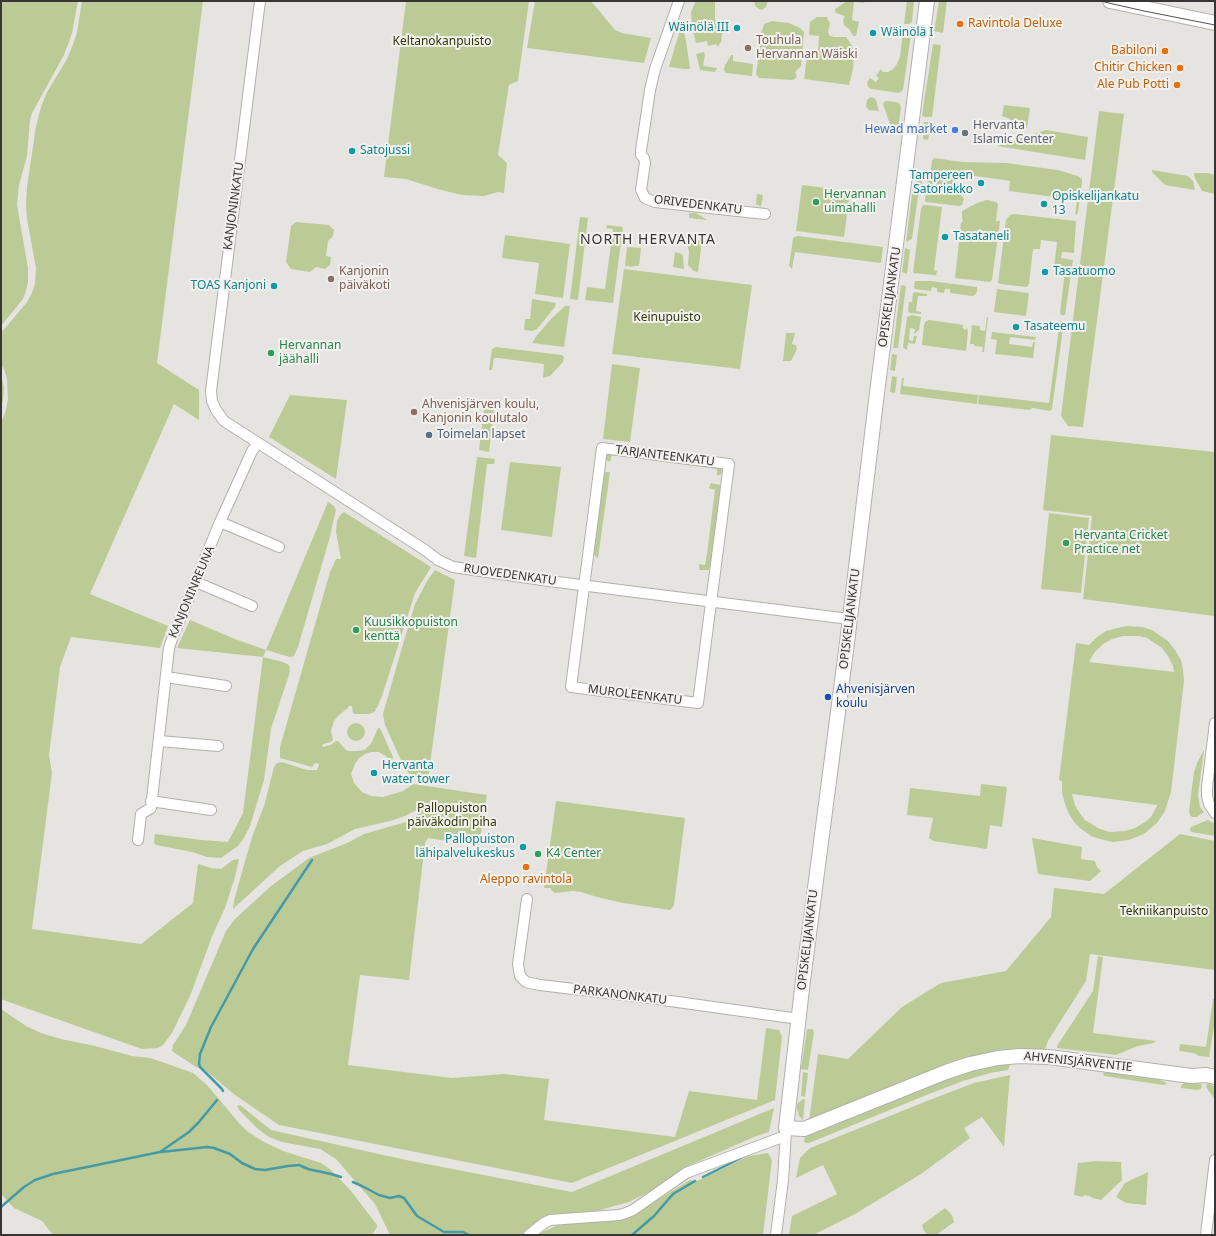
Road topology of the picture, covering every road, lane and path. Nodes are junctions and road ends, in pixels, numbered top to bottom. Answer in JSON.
{"nodes":[{"id":1,"x":260,"y":1,"type":"edge"},
{"id":2,"x":679,"y":1,"type":"edge"},
{"id":3,"x":1110,"y":1,"type":"edge"},
{"id":4,"x":928,"y":2,"type":"edge"},
{"id":5,"x":1215,"y":22,"type":"edge"},
{"id":6,"x":765,"y":214,"type":"dead end"},
{"id":7,"x":216,"y":410,"type":"joint"},
{"id":8,"x":258,"y":443,"type":"junction"},
{"id":9,"x":220,"y":522,"type":"junction"},
{"id":10,"x":279,"y":547,"type":"dead end"},
{"id":11,"x":196,"y":582,"type":"junction"},
{"id":12,"x":585,"y":585,"type":"junction"},
{"id":13,"x":711,"y":601,"type":"junction"},
{"id":14,"x":252,"y":606,"type":"dead end"},
{"id":15,"x":850,"y":619,"type":"junction"},
{"id":16,"x":166,"y":677,"type":"junction"},
{"id":17,"x":226,"y":686,"type":"dead end"},
{"id":18,"x":1215,"y":723,"type":"edge"},
{"id":19,"x":159,"y":741,"type":"junction"},
{"id":20,"x":218,"y":746,"type":"dead end"},
{"id":21,"x":151,"y":801,"type":"junction"},
{"id":22,"x":211,"y":810,"type":"dead end"},
{"id":23,"x":1215,"y":813,"type":"edge"},
{"id":24,"x":138,"y":840,"type":"dead end"},
{"id":25,"x":527,"y":899,"type":"dead end"},
{"id":26,"x":799,"y":1019,"type":"junction"},
{"id":27,"x":1215,"y":1077,"type":"edge"},
{"id":28,"x":786,"y":1132,"type":"junction"},
{"id":29,"x":1215,"y":1160,"type":"edge"},
{"id":30,"x":529,"y":1235,"type":"edge"},
{"id":31,"x":776,"y":1235,"type":"edge"},
{"id":32,"x":1206,"y":1235,"type":"edge"}],
"edges":[{"from":1,"to":7,"type":"street","name":"KANJONINKATU"},
{"from":2,"to":6,"type":"street","name":"ORIVEDENKATU"},
{"from":3,"to":5,"type":"main road"},
{"from":4,"to":15,"type":"main road","name":"OPISKELIJANKATU"},
{"from":7,"to":8,"type":"street","name":"RUOVEDENKATU"},
{"from":8,"to":9,"type":"street","name":"KANJONINREUNA"},
{"from":8,"to":12,"type":"street","name":"RUOVEDENKATU"},
{"from":9,"to":10,"type":"street"},
{"from":9,"to":11,"type":"street","name":"KANJONINREUNA"},
{"from":11,"to":14,"type":"street"},
{"from":11,"to":16,"type":"street","name":"KANJONINREUNA"},
{"from":12,"to":13,"type":"street","name":"RUOVEDENKATU"},
{"from":12,"to":13,"type":"street","name":"MUROLEENKATU"},
{"from":12,"to":13,"type":"street","name":"TARJANTEENKATU"},
{"from":13,"to":15,"type":"street","name":"RUOVEDENKATU"},
{"from":15,"to":26,"type":"main road","name":"OPISKELIJANKATU"},
{"from":16,"to":17,"type":"street"},
{"from":16,"to":19,"type":"street","name":"KANJONINREUNA"},
{"from":18,"to":23,"type":"street"},
{"from":19,"to":20,"type":"street"},
{"from":19,"to":21,"type":"street","name":"KANJONINREUNA"},
{"from":21,"to":22,"type":"street"},
{"from":21,"to":24,"type":"street","name":"KANJONINREUNA"},
{"from":25,"to":26,"type":"street","name":"PARKANONKATU"},
{"from":26,"to":28,"type":"main road","name":"OPISKELIJANKATU"},
{"from":27,"to":28,"type":"main road","name":"AHVENISJÄRVENTIE"},
{"from":28,"to":30,"type":"street"},
{"from":28,"to":31,"type":"street","name":"OPISKELIJANKATU"},
{"from":29,"to":32,"type":"street"}]}
